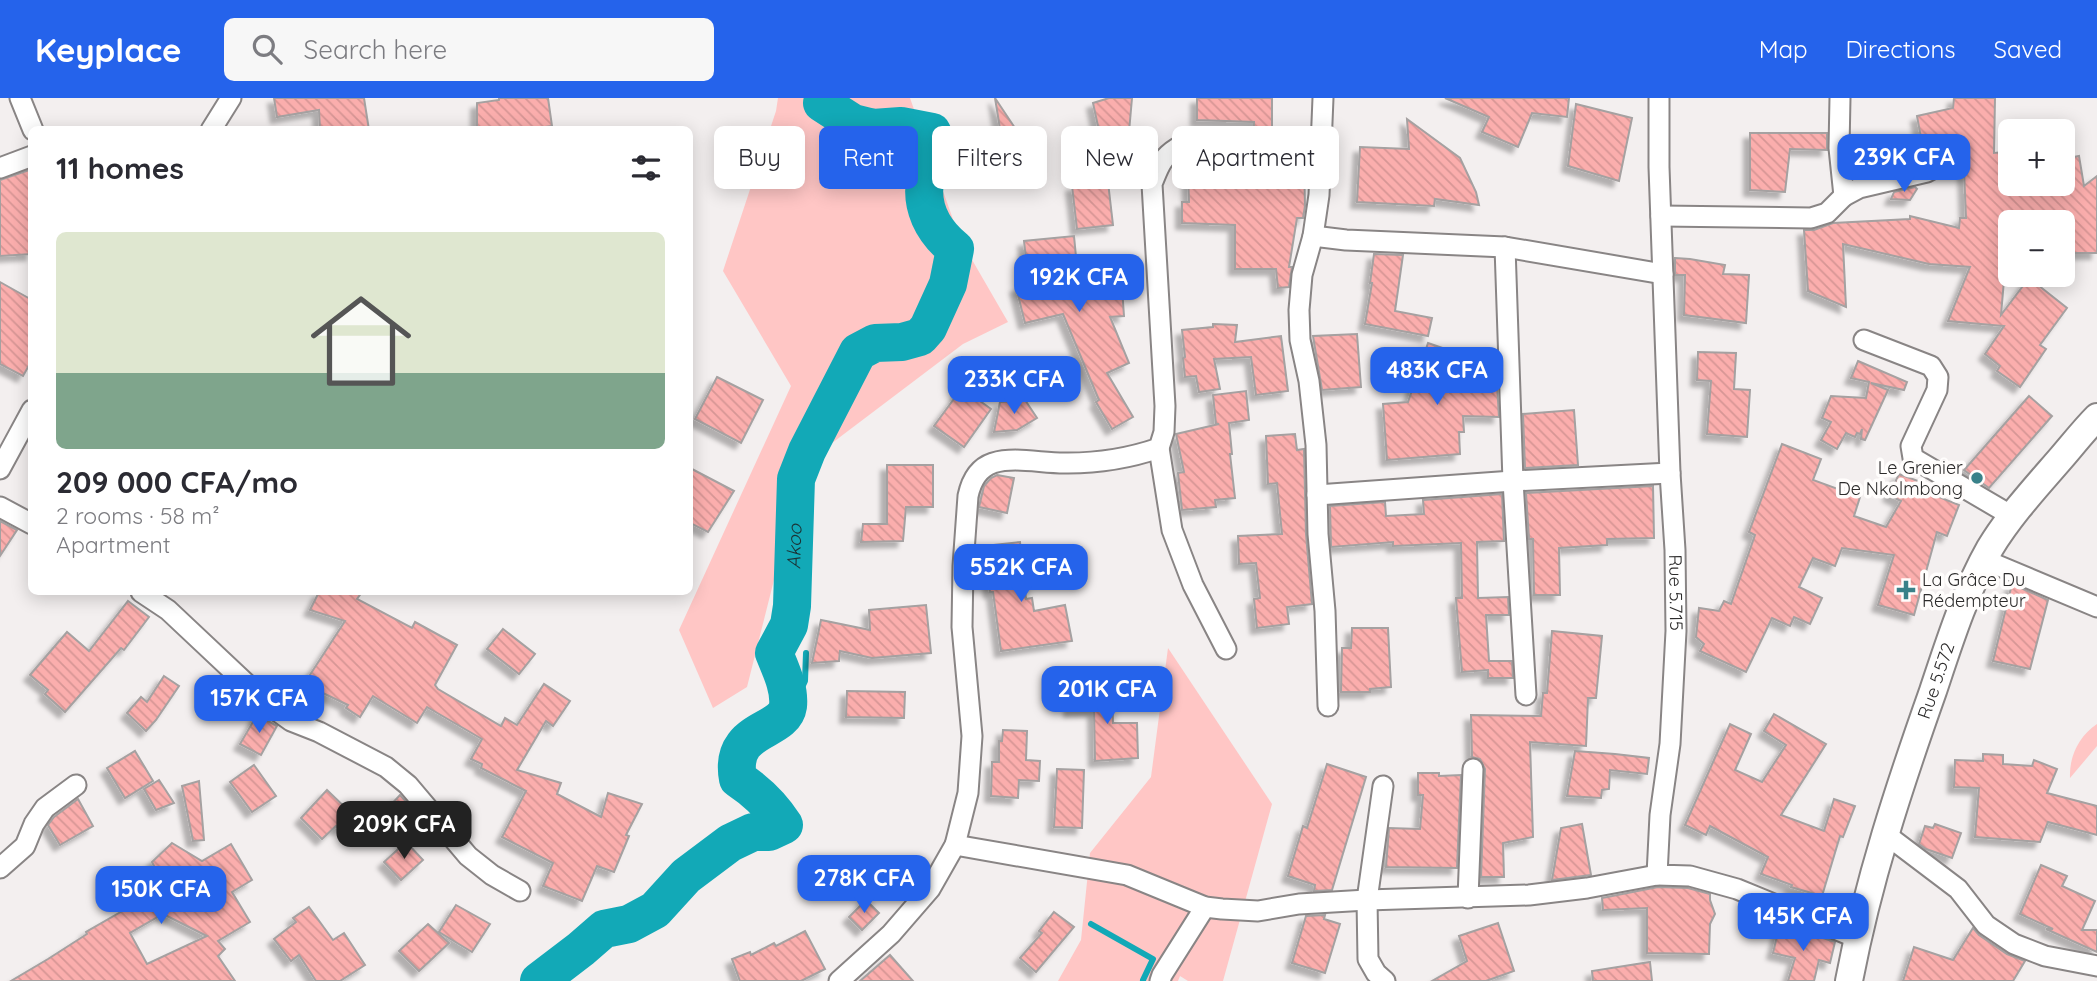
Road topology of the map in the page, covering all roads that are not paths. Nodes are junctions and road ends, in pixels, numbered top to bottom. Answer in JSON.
{"nodes":[{"id":1,"x":20,"y":98,"type":"edge"},
{"id":2,"x":231,"y":98,"type":"edge"},
{"id":3,"x":1323,"y":98,"type":"edge"},
{"id":4,"x":1659,"y":98,"type":"edge"},
{"id":5,"x":1840,"y":98,"type":"edge"},
{"id":6,"x":31,"y":126,"type":"edge"},
{"id":7,"x":214,"y":126,"type":"edge"},
{"id":8,"x":1322,"y":126,"type":"edge"},
{"id":9,"x":1172,"y":151,"type":"edge"},
{"id":10,"x":28,"y":157,"type":"edge"},
{"id":11,"x":1951,"y":159,"type":"dead end"},
{"id":12,"x":0,"y":167,"type":"edge"},
{"id":13,"x":1319,"y":189,"type":"edge"},
{"id":14,"x":1844,"y":196,"type":"junction"},
{"id":15,"x":1661,"y":216,"type":"junction"},
{"id":16,"x":1314,"y":236,"type":"junction"},
{"id":17,"x":1506,"y":247,"type":"junction"},
{"id":18,"x":1663,"y":274,"type":"junction"},
{"id":19,"x":1864,"y":340,"type":"dead end"},
{"id":20,"x":28,"y":417,"type":"edge"},
{"id":21,"x":2097,"y":417,"type":"edge"},
{"id":22,"x":1159,"y":448,"type":"junction"},
{"id":23,"x":0,"y":469,"type":"edge"},
{"id":24,"x":1670,"y":473,"type":"junction"},
{"id":25,"x":1513,"y":481,"type":"junction"},
{"id":26,"x":1317,"y":495,"type":"junction"},
{"id":27,"x":0,"y":507,"type":"edge"},
{"id":28,"x":2012,"y":516,"type":"junction"},
{"id":29,"x":28,"y":522,"type":"edge"},
{"id":30,"x":1985,"y":560,"type":"junction"},
{"id":31,"x":146,"y":595,"type":"edge"},
{"id":32,"x":2097,"y":607,"type":"edge"},
{"id":33,"x":1227,"y":649,"type":"dead end"},
{"id":34,"x":1526,"y":695,"type":"dead end"},
{"id":35,"x":1328,"y":706,"type":"dead end"},
{"id":36,"x":1473,"y":769,"type":"dead end"},
{"id":37,"x":76,"y":785,"type":"dead end"},
{"id":38,"x":1383,"y":786,"type":"dead end"},
{"id":39,"x":1884,"y":833,"type":"junction"},
{"id":40,"x":955,"y":845,"type":"junction"},
{"id":41,"x":0,"y":869,"type":"edge"},
{"id":42,"x":1657,"y":875,"type":"junction"},
{"id":43,"x":520,"y":891,"type":"dead end"},
{"id":44,"x":1468,"y":898,"type":"junction"},
{"id":45,"x":1367,"y":900,"type":"junction"},
{"id":46,"x":1205,"y":907,"type":"junction"},
{"id":47,"x":1857,"y":938,"type":"junction"},
{"id":48,"x":2097,"y":966,"type":"edge"},
{"id":49,"x":839,"y":981,"type":"edge"},
{"id":50,"x":1160,"y":981,"type":"edge"},
{"id":51,"x":1385,"y":981,"type":"edge"},
{"id":52,"x":1849,"y":981,"type":"edge"}],
"edges":[{"from":1,"to":6,"type":"street"},
{"from":2,"to":7,"type":"street"},
{"from":3,"to":8,"type":"street"},
{"from":4,"to":15,"type":"street","name":"Rue 5.715"},
{"from":5,"to":14,"type":"street"},
{"from":9,"to":22,"type":"street"},
{"from":10,"to":12,"type":"street"},
{"from":11,"to":14,"type":"street"},
{"from":13,"to":16,"type":"street"},
{"from":14,"to":15,"type":"street"},
{"from":15,"to":18,"type":"street","name":"Rue 5.715"},
{"from":16,"to":17,"type":"street"},
{"from":16,"to":26,"type":"street"},
{"from":17,"to":18,"type":"street"},
{"from":17,"to":25,"type":"street"},
{"from":18,"to":24,"type":"street","name":"Rue 5.715"},
{"from":19,"to":28,"type":"street"},
{"from":20,"to":23,"type":"street"},
{"from":21,"to":28,"type":"street","name":"Rue 5.572"},
{"from":22,"to":33,"type":"street"},
{"from":22,"to":40,"type":"street"},
{"from":24,"to":25,"type":"street"},
{"from":24,"to":42,"type":"street","name":"Rue 5.715"},
{"from":25,"to":26,"type":"street"},
{"from":25,"to":34,"type":"street"},
{"from":26,"to":35,"type":"street"},
{"from":27,"to":29,"type":"street"},
{"from":28,"to":30,"type":"street","name":"Rue 5.572"},
{"from":30,"to":32,"type":"street"},
{"from":30,"to":39,"type":"street","name":"Rue 5.572"},
{"from":31,"to":43,"type":"street"},
{"from":36,"to":44,"type":"street"},
{"from":37,"to":41,"type":"street"},
{"from":38,"to":45,"type":"street"},
{"from":39,"to":47,"type":"street","name":"Rue 5.572"},
{"from":39,"to":48,"type":"street"},
{"from":40,"to":46,"type":"street"},
{"from":40,"to":49,"type":"street"},
{"from":42,"to":44,"type":"street"},
{"from":42,"to":47,"type":"street"},
{"from":44,"to":45,"type":"street"},
{"from":45,"to":46,"type":"street"},
{"from":45,"to":51,"type":"street"},
{"from":46,"to":50,"type":"street"},
{"from":47,"to":52,"type":"street","name":"Rue 5.572"}]}
